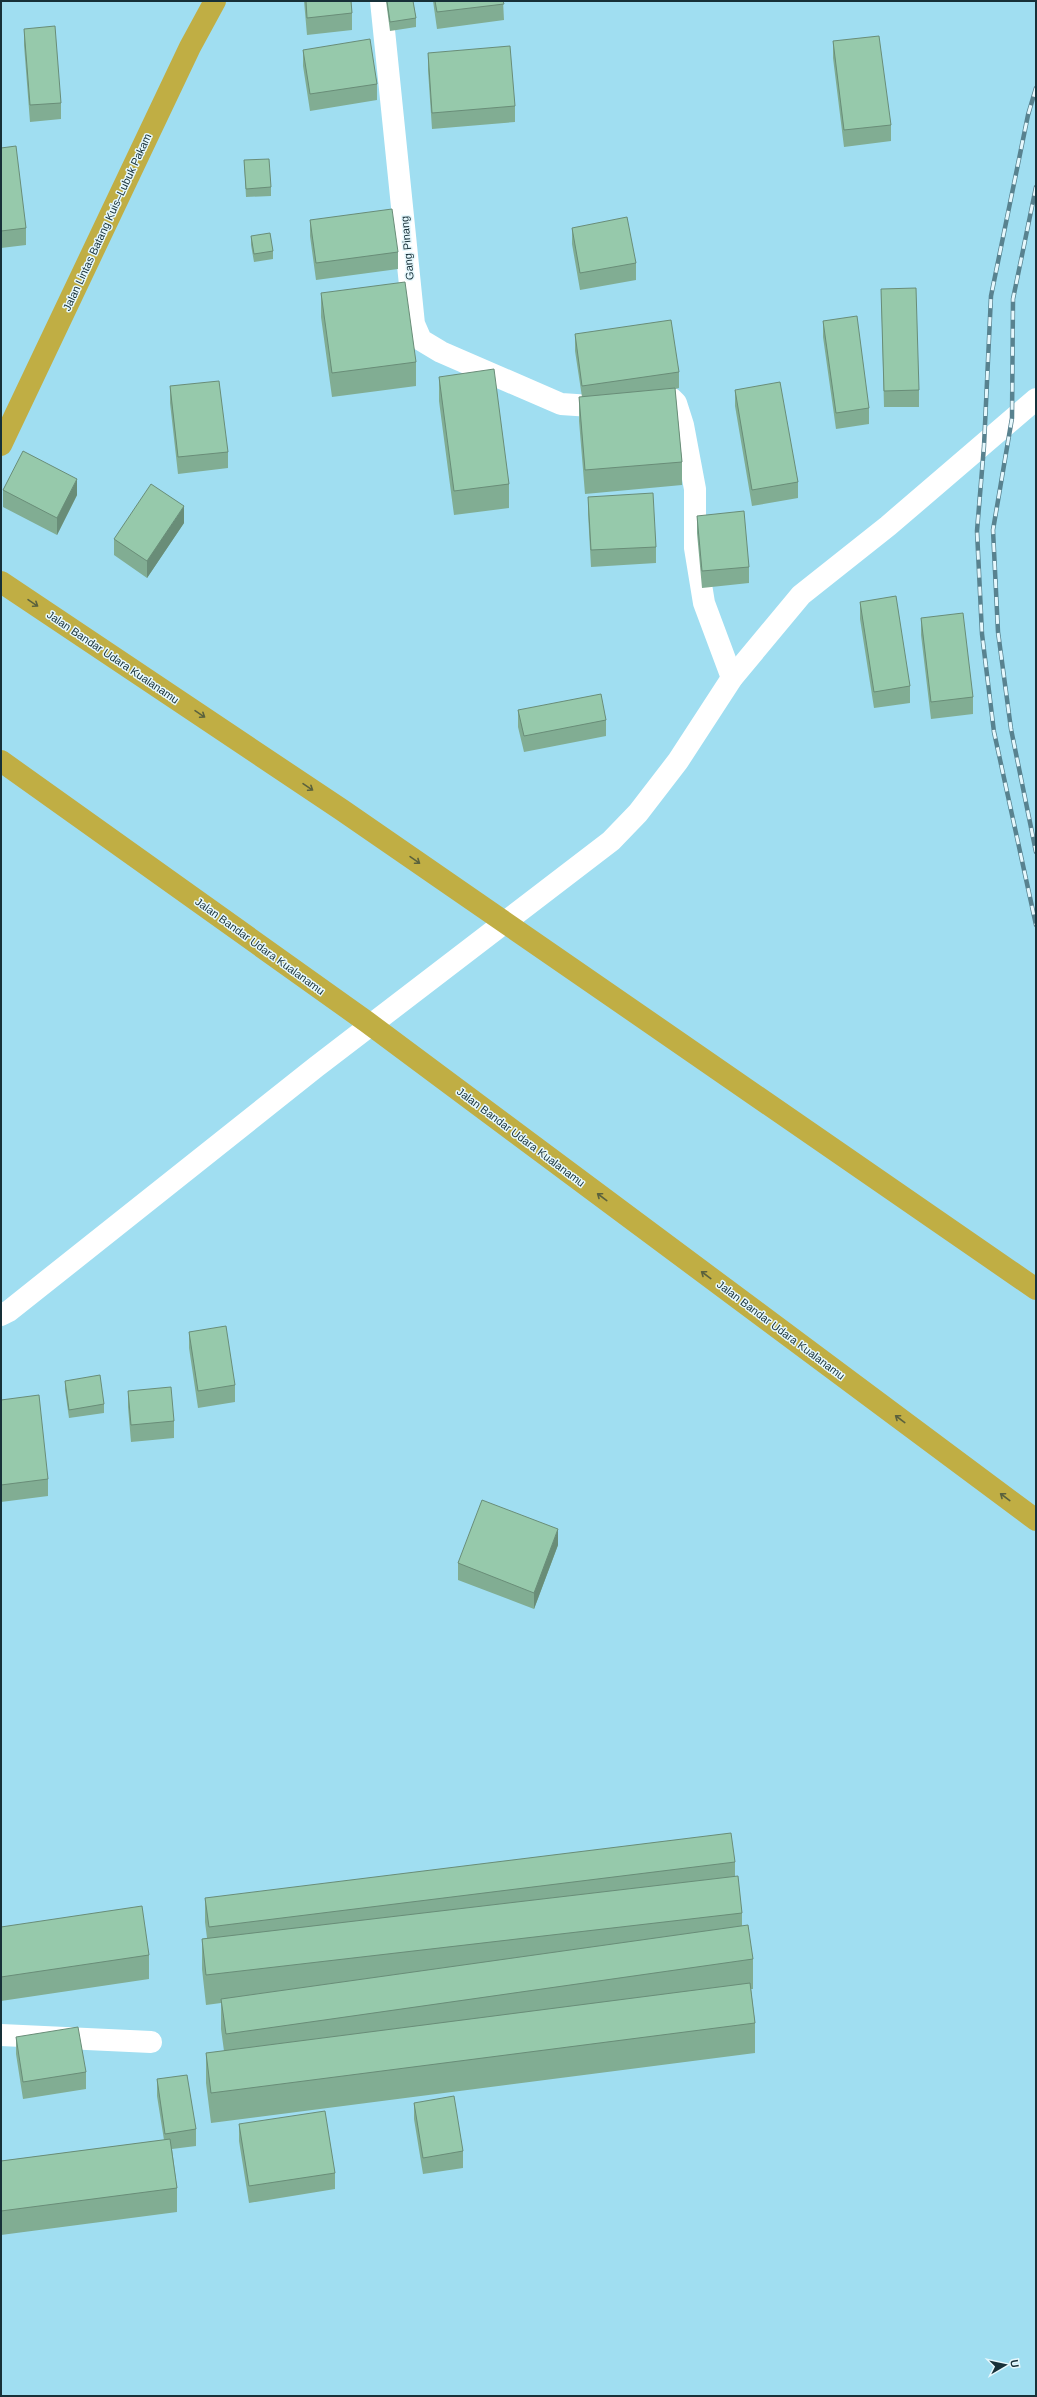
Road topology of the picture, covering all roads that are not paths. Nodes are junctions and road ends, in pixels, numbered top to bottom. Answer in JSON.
{"nodes":[{"id":1,"x":216,"y":1,"type":"edge"},
{"id":2,"x":380,"y":1,"type":"edge"},
{"id":3,"x":1036,"y":399,"type":"edge"},
{"id":4,"x":1,"y":445,"type":"edge"},
{"id":5,"x":1,"y":582,"type":"edge"},
{"id":6,"x":732,"y":678,"type":"junction"},
{"id":7,"x":1,"y":761,"type":"edge"},
{"id":8,"x":1036,"y":1289,"type":"edge"},
{"id":9,"x":1,"y":1315,"type":"edge"},
{"id":10,"x":1036,"y":1520,"type":"edge"},
{"id":11,"x":1,"y":2035,"type":"edge"},
{"id":12,"x":151,"y":2042,"type":"dead end"}],
"edges":[{"from":1,"to":4,"type":"highway","name":"Jalan Lintas Batang Kuis–Lubuk Pakam"},
{"from":2,"to":6,"type":"main road","name":"Gang Pinang"},
{"from":3,"to":6,"type":"main road"},
{"from":5,"to":8,"type":"highway","name":"Jalan Bandar Udara Kualanamu","one_way":true},
{"from":6,"to":9,"type":"main road"},
{"from":10,"to":7,"type":"highway","name":"Jalan Bandar Udara Kualanamu","one_way":true},
{"from":11,"to":12,"type":"main road"}]}
